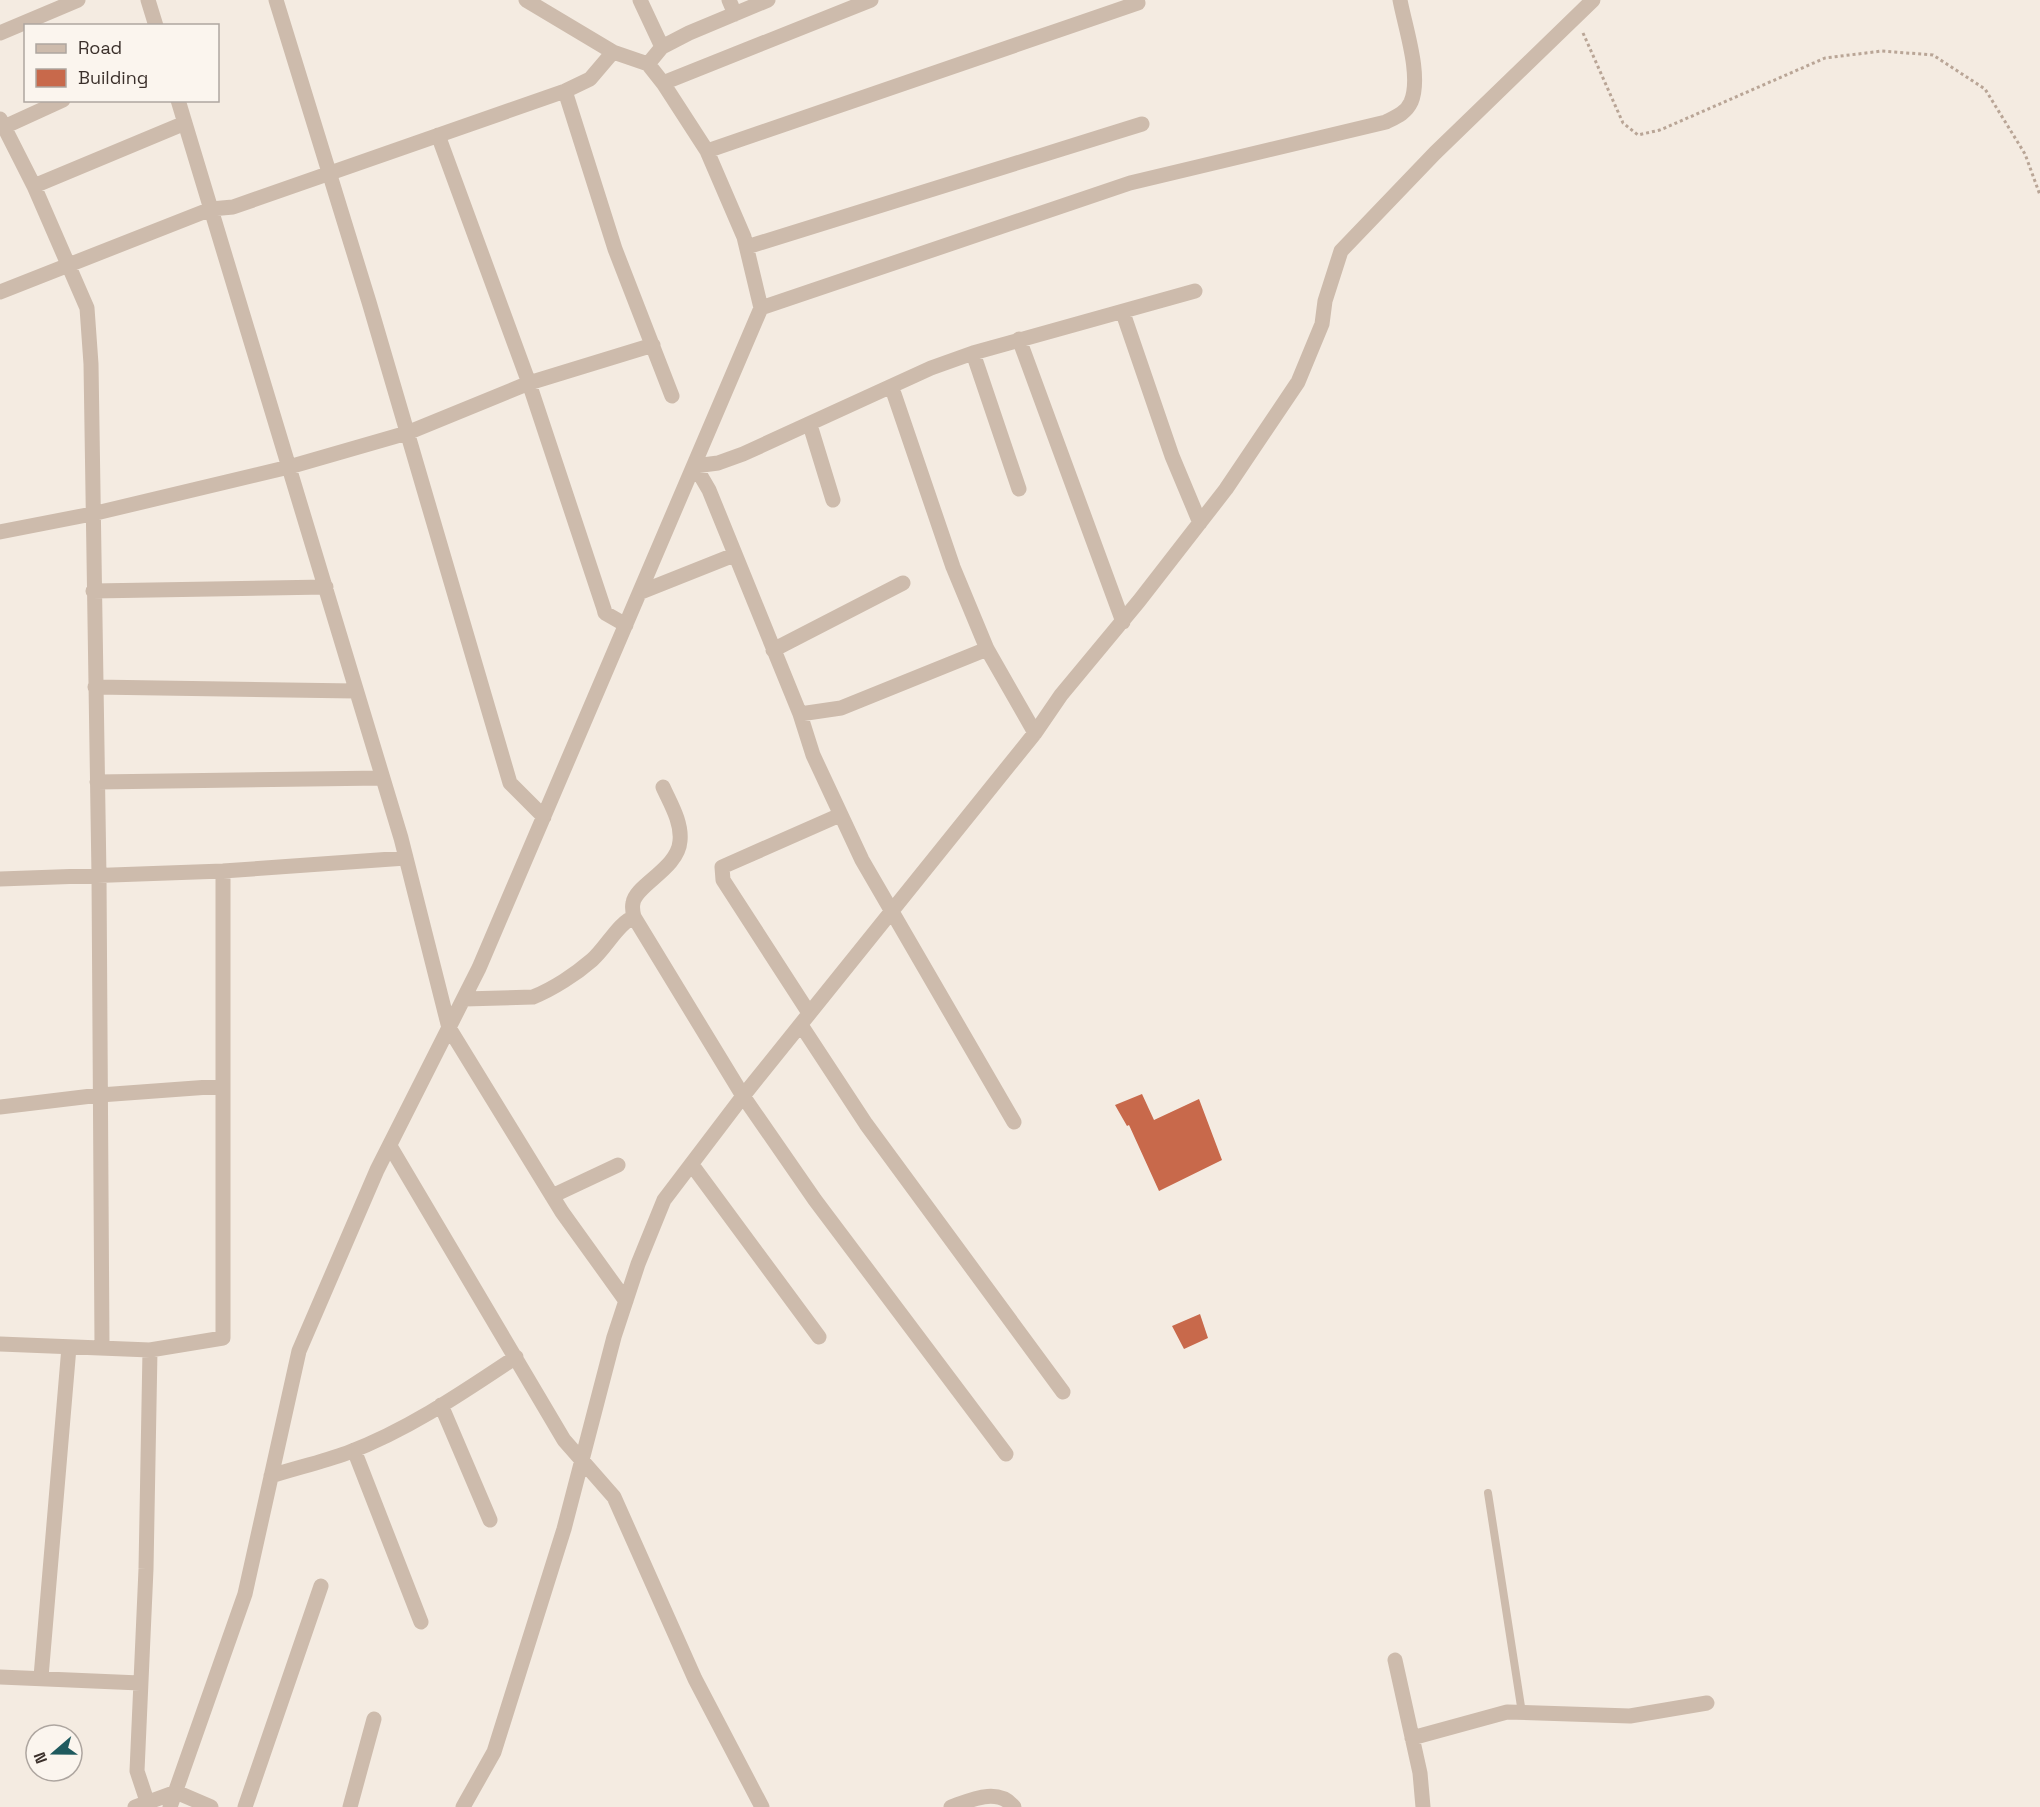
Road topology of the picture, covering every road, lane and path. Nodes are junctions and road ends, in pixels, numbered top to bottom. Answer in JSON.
{"nodes":[{"id":1,"x":78,"y":0,"type":"edge"},
{"id":2,"x":148,"y":0,"type":"edge"},
{"id":3,"x":276,"y":0,"type":"edge"},
{"id":4,"x":526,"y":0,"type":"edge"},
{"id":5,"x":640,"y":0,"type":"edge"},
{"id":6,"x":768,"y":0,"type":"edge"},
{"id":7,"x":871,"y":0,"type":"edge"},
{"id":8,"x":1400,"y":0,"type":"edge"},
{"id":9,"x":1593,"y":0,"type":"edge"},
{"id":10,"x":1138,"y":3,"type":"dead end"},
{"id":11,"x":732,"y":7,"type":"edge"},
{"id":12,"x":1577,"y":18,"type":"junction"},
{"id":13,"x":155,"y":24,"type":"edge"},
{"id":14,"x":1,"y":30,"type":"edge"},
{"id":15,"x":662,"y":47,"type":"junction"},
{"id":16,"x":613,"y":52,"type":"junction"},
{"id":17,"x":648,"y":64,"type":"junction"},
{"id":18,"x":663,"y":83,"type":"junction"},
{"id":19,"x":565,"y":91,"type":"junction"},
{"id":20,"x":58,"y":102,"type":"edge"},
{"id":21,"x":179,"y":102,"type":"edge"},
{"id":22,"x":2,"y":123,"type":"edge"},
{"id":23,"x":185,"y":123,"type":"junction"},
{"id":24,"x":1142,"y":124,"type":"dead end"},
{"id":25,"x":438,"y":135,"type":"junction"},
{"id":26,"x":707,"y":152,"type":"junction"},
{"id":27,"x":329,"y":173,"type":"junction"},
{"id":28,"x":34,"y":186,"type":"junction"},
{"id":29,"x":2040,"y":195,"type":"edge"},
{"id":30,"x":210,"y":209,"type":"junction"},
{"id":31,"x":747,"y":247,"type":"junction"},
{"id":32,"x":70,"y":266,"type":"junction"},
{"id":33,"x":1194,"y":291,"type":"dead end"},
{"id":34,"x":0,"y":292,"type":"edge"},
{"id":35,"x":761,"y":308,"type":"junction"},
{"id":36,"x":1123,"y":313,"type":"junction"},
{"id":37,"x":1019,"y":339,"type":"junction"},
{"id":38,"x":653,"y":345,"type":"junction"},
{"id":39,"x":973,"y":353,"type":"junction"},
{"id":40,"x":529,"y":383,"type":"junction"},
{"id":41,"x":892,"y":388,"type":"junction"},
{"id":42,"x":672,"y":396,"type":"dead end"},
{"id":43,"x":810,"y":425,"type":"junction"},
{"id":44,"x":407,"y":433,"type":"junction"},
{"id":45,"x":695,"y":466,"type":"junction"},
{"id":46,"x":289,"y":467,"type":"junction"},
{"id":47,"x":1019,"y":489,"type":"dead end"},
{"id":48,"x":834,"y":500,"type":"dead end"},
{"id":49,"x":92,"y":514,"type":"junction"},
{"id":50,"x":1200,"y":523,"type":"junction"},
{"id":51,"x":0,"y":532,"type":"edge"},
{"id":52,"x":734,"y":555,"type":"junction"},
{"id":53,"x":903,"y":583,"type":"dead end"},
{"id":54,"x":326,"y":587,"type":"junction"},
{"id":55,"x":93,"y":591,"type":"junction"},
{"id":56,"x":641,"y":592,"type":"junction"},
{"id":57,"x":1123,"y":622,"type":"junction"},
{"id":58,"x":626,"y":625,"type":"junction"},
{"id":59,"x":987,"y":649,"type":"junction"},
{"id":60,"x":773,"y":650,"type":"junction"},
{"id":61,"x":95,"y":687,"type":"junction"},
{"id":62,"x":355,"y":691,"type":"junction"},
{"id":63,"x":800,"y":714,"type":"junction"},
{"id":64,"x":1035,"y":733,"type":"junction"},
{"id":65,"x":382,"y":778,"type":"junction"},
{"id":66,"x":97,"y":782,"type":"junction"},
{"id":67,"x":663,"y":787,"type":"dead end"},
{"id":68,"x":840,"y":815,"type":"junction"},
{"id":69,"x":544,"y":817,"type":"junction"},
{"id":70,"x":406,"y":858,"type":"junction"},
{"id":71,"x":223,"y":871,"type":"junction"},
{"id":72,"x":99,"y":876,"type":"junction"},
{"id":73,"x":0,"y":879,"type":"edge"},
{"id":74,"x":892,"y":908,"type":"junction"},
{"id":75,"x":634,"y":917,"type":"junction"},
{"id":76,"x":464,"y":999,"type":"junction"},
{"id":77,"x":805,"y":1019,"type":"junction"},
{"id":78,"x":449,"y":1028,"type":"junction"},
{"id":79,"x":223,"y":1086,"type":"junction"},
{"id":80,"x":100,"y":1095,"type":"junction"},
{"id":81,"x":743,"y":1096,"type":"junction"},
{"id":82,"x":0,"y":1107,"type":"edge"},
{"id":83,"x":1014,"y":1122,"type":"dead end"},
{"id":84,"x":390,"y":1146,"type":"junction"},
{"id":85,"x":692,"y":1164,"type":"junction"},
{"id":86,"x":618,"y":1165,"type":"dead end"},
{"id":87,"x":552,"y":1196,"type":"junction"},
{"id":88,"x":626,"y":1301,"type":"junction"},
{"id":89,"x":819,"y":1337,"type":"dead end"},
{"id":90,"x":0,"y":1344,"type":"edge"},
{"id":91,"x":69,"y":1347,"type":"junction"},
{"id":92,"x":102,"y":1347,"type":"junction"},
{"id":93,"x":150,"y":1350,"type":"junction"},
{"id":94,"x":516,"y":1357,"type":"junction"},
{"id":95,"x":1063,"y":1392,"type":"dead end"},
{"id":96,"x":441,"y":1405,"type":"junction"},
{"id":97,"x":354,"y":1450,"type":"junction"},
{"id":98,"x":1006,"y":1454,"type":"dead end"},
{"id":99,"x":583,"y":1460,"type":"junction"},
{"id":100,"x":271,"y":1476,"type":"junction"},
{"id":101,"x":1488,"y":1494,"type":"dead end"},
{"id":102,"x":490,"y":1520,"type":"dead end"},
{"id":103,"x":321,"y":1586,"type":"dead end"},
{"id":104,"x":421,"y":1622,"type":"dead end"},
{"id":105,"x":1395,"y":1660,"type":"dead end"},
{"id":106,"x":0,"y":1677,"type":"edge"},
{"id":107,"x":40,"y":1677,"type":"junction"},
{"id":108,"x":140,"y":1683,"type":"junction"},
{"id":109,"x":1707,"y":1703,"type":"dead end"},
{"id":110,"x":1522,"y":1713,"type":"junction"},
{"id":111,"x":374,"y":1719,"type":"dead end"},
{"id":112,"x":1412,"y":1738,"type":"junction"},
{"id":113,"x":176,"y":1792,"type":"junction"},
{"id":114,"x":144,"y":1805,"type":"edge"},
{"id":115,"x":170,"y":1807,"type":"edge"},
{"id":116,"x":211,"y":1807,"type":"edge"},
{"id":117,"x":245,"y":1807,"type":"edge"},
{"id":118,"x":350,"y":1807,"type":"edge"},
{"id":119,"x":463,"y":1807,"type":"edge"},
{"id":120,"x":762,"y":1807,"type":"edge"},
{"id":121,"x":951,"y":1807,"type":"edge"},
{"id":122,"x":1014,"y":1807,"type":"edge"},
{"id":123,"x":1423,"y":1807,"type":"edge"}],
"edges":[{"from":1,"to":14,"type":"street"},
{"from":2,"to":13,"type":"street"},
{"from":3,"to":27,"type":"street"},
{"from":4,"to":16,"type":"street"},
{"from":5,"to":15,"type":"street"},
{"from":6,"to":11,"type":"street"},
{"from":7,"to":18,"type":"street"},
{"from":8,"to":35,"type":"street"},
{"from":9,"to":12,"type":"street"},
{"from":10,"to":26,"type":"street"},
{"from":11,"to":15,"type":"street"},
{"from":12,"to":29,"type":"path"},
{"from":12,"to":50,"type":"street"},
{"from":15,"to":17,"type":"street"},
{"from":16,"to":17,"type":"street"},
{"from":16,"to":19,"type":"street"},
{"from":17,"to":18,"type":"street"},
{"from":18,"to":26,"type":"street"},
{"from":19,"to":25,"type":"street"},
{"from":19,"to":38,"type":"street"},
{"from":20,"to":22,"type":"street"},
{"from":21,"to":23,"type":"street"},
{"from":22,"to":28,"type":"street"},
{"from":23,"to":28,"type":"street"},
{"from":23,"to":30,"type":"street"},
{"from":24,"to":31,"type":"street"},
{"from":25,"to":27,"type":"street"},
{"from":25,"to":40,"type":"street"},
{"from":26,"to":31,"type":"street"},
{"from":27,"to":30,"type":"street"},
{"from":27,"to":44,"type":"street"},
{"from":28,"to":32,"type":"street"},
{"from":30,"to":32,"type":"street"},
{"from":30,"to":46,"type":"street"},
{"from":31,"to":35,"type":"street"},
{"from":32,"to":34,"type":"street"},
{"from":32,"to":49,"type":"street"},
{"from":33,"to":36,"type":"street"},
{"from":35,"to":45,"type":"street"},
{"from":36,"to":37,"type":"street"},
{"from":36,"to":50,"type":"street"},
{"from":37,"to":39,"type":"street"},
{"from":37,"to":57,"type":"street"},
{"from":38,"to":40,"type":"street"},
{"from":38,"to":42,"type":"street"},
{"from":39,"to":41,"type":"street"},
{"from":39,"to":47,"type":"street"},
{"from":40,"to":44,"type":"street"},
{"from":40,"to":58,"type":"street"},
{"from":41,"to":43,"type":"street"},
{"from":41,"to":59,"type":"street"},
{"from":43,"to":45,"type":"street"},
{"from":43,"to":48,"type":"street"},
{"from":44,"to":46,"type":"street"},
{"from":44,"to":69,"type":"street"},
{"from":45,"to":52,"type":"street"},
{"from":45,"to":56,"type":"street"},
{"from":46,"to":49,"type":"street"},
{"from":46,"to":54,"type":"street"},
{"from":49,"to":51,"type":"street"},
{"from":49,"to":55,"type":"street"},
{"from":50,"to":57,"type":"street"},
{"from":52,"to":56,"type":"street"},
{"from":52,"to":60,"type":"street"},
{"from":53,"to":60,"type":"street"},
{"from":54,"to":55,"type":"street"},
{"from":54,"to":62,"type":"street"},
{"from":55,"to":61,"type":"street"},
{"from":56,"to":58,"type":"street"},
{"from":57,"to":64,"type":"street"},
{"from":58,"to":69,"type":"street"},
{"from":59,"to":63,"type":"street"},
{"from":59,"to":64,"type":"street"},
{"from":60,"to":63,"type":"street"},
{"from":61,"to":62,"type":"street"},
{"from":61,"to":66,"type":"street"},
{"from":62,"to":65,"type":"street"},
{"from":63,"to":68,"type":"street"},
{"from":64,"to":74,"type":"street"},
{"from":65,"to":66,"type":"street"},
{"from":65,"to":70,"type":"street"},
{"from":66,"to":72,"type":"street"},
{"from":67,"to":75,"type":"street"},
{"from":68,"to":74,"type":"street"},
{"from":68,"to":77,"type":"street"},
{"from":69,"to":76,"type":"street"},
{"from":70,"to":71,"type":"street"},
{"from":70,"to":78,"type":"street"},
{"from":71,"to":72,"type":"street"},
{"from":71,"to":79,"type":"street"},
{"from":72,"to":73,"type":"street"},
{"from":72,"to":80,"type":"street"},
{"from":74,"to":77,"type":"street"},
{"from":74,"to":83,"type":"street"},
{"from":75,"to":76,"type":"street"},
{"from":75,"to":81,"type":"street"},
{"from":76,"to":78,"type":"street"},
{"from":77,"to":81,"type":"street"},
{"from":77,"to":95,"type":"street"},
{"from":78,"to":84,"type":"street"},
{"from":78,"to":87,"type":"street"},
{"from":79,"to":80,"type":"street"},
{"from":79,"to":93,"type":"street"},
{"from":80,"to":82,"type":"street"},
{"from":80,"to":92,"type":"street"},
{"from":81,"to":85,"type":"street"},
{"from":81,"to":98,"type":"street"},
{"from":84,"to":94,"type":"street"},
{"from":84,"to":100,"type":"street"},
{"from":85,"to":88,"type":"street"},
{"from":85,"to":89,"type":"street"},
{"from":86,"to":87,"type":"street"},
{"from":87,"to":88,"type":"street"},
{"from":88,"to":99,"type":"street"},
{"from":90,"to":91,"type":"street"},
{"from":91,"to":92,"type":"street"},
{"from":91,"to":107,"type":"street"},
{"from":92,"to":93,"type":"street"},
{"from":93,"to":108,"type":"street"},
{"from":94,"to":96,"type":"street"},
{"from":94,"to":99,"type":"street"},
{"from":96,"to":97,"type":"street"},
{"from":96,"to":102,"type":"street"},
{"from":97,"to":100,"type":"street"},
{"from":97,"to":104,"type":"street"},
{"from":99,"to":119,"type":"street"},
{"from":99,"to":120,"type":"street"},
{"from":100,"to":113,"type":"street"},
{"from":101,"to":110,"type":"lane"},
{"from":103,"to":117,"type":"street"},
{"from":105,"to":112,"type":"street"},
{"from":106,"to":107,"type":"street"},
{"from":107,"to":108,"type":"street"},
{"from":108,"to":114,"type":"street"},
{"from":109,"to":110,"type":"street"},
{"from":110,"to":112,"type":"street"},
{"from":111,"to":118,"type":"street"},
{"from":112,"to":123,"type":"street"},
{"from":113,"to":114,"type":"street"},
{"from":113,"to":115,"type":"street"},
{"from":113,"to":116,"type":"street"},
{"from":121,"to":122,"type":"street"}]}
